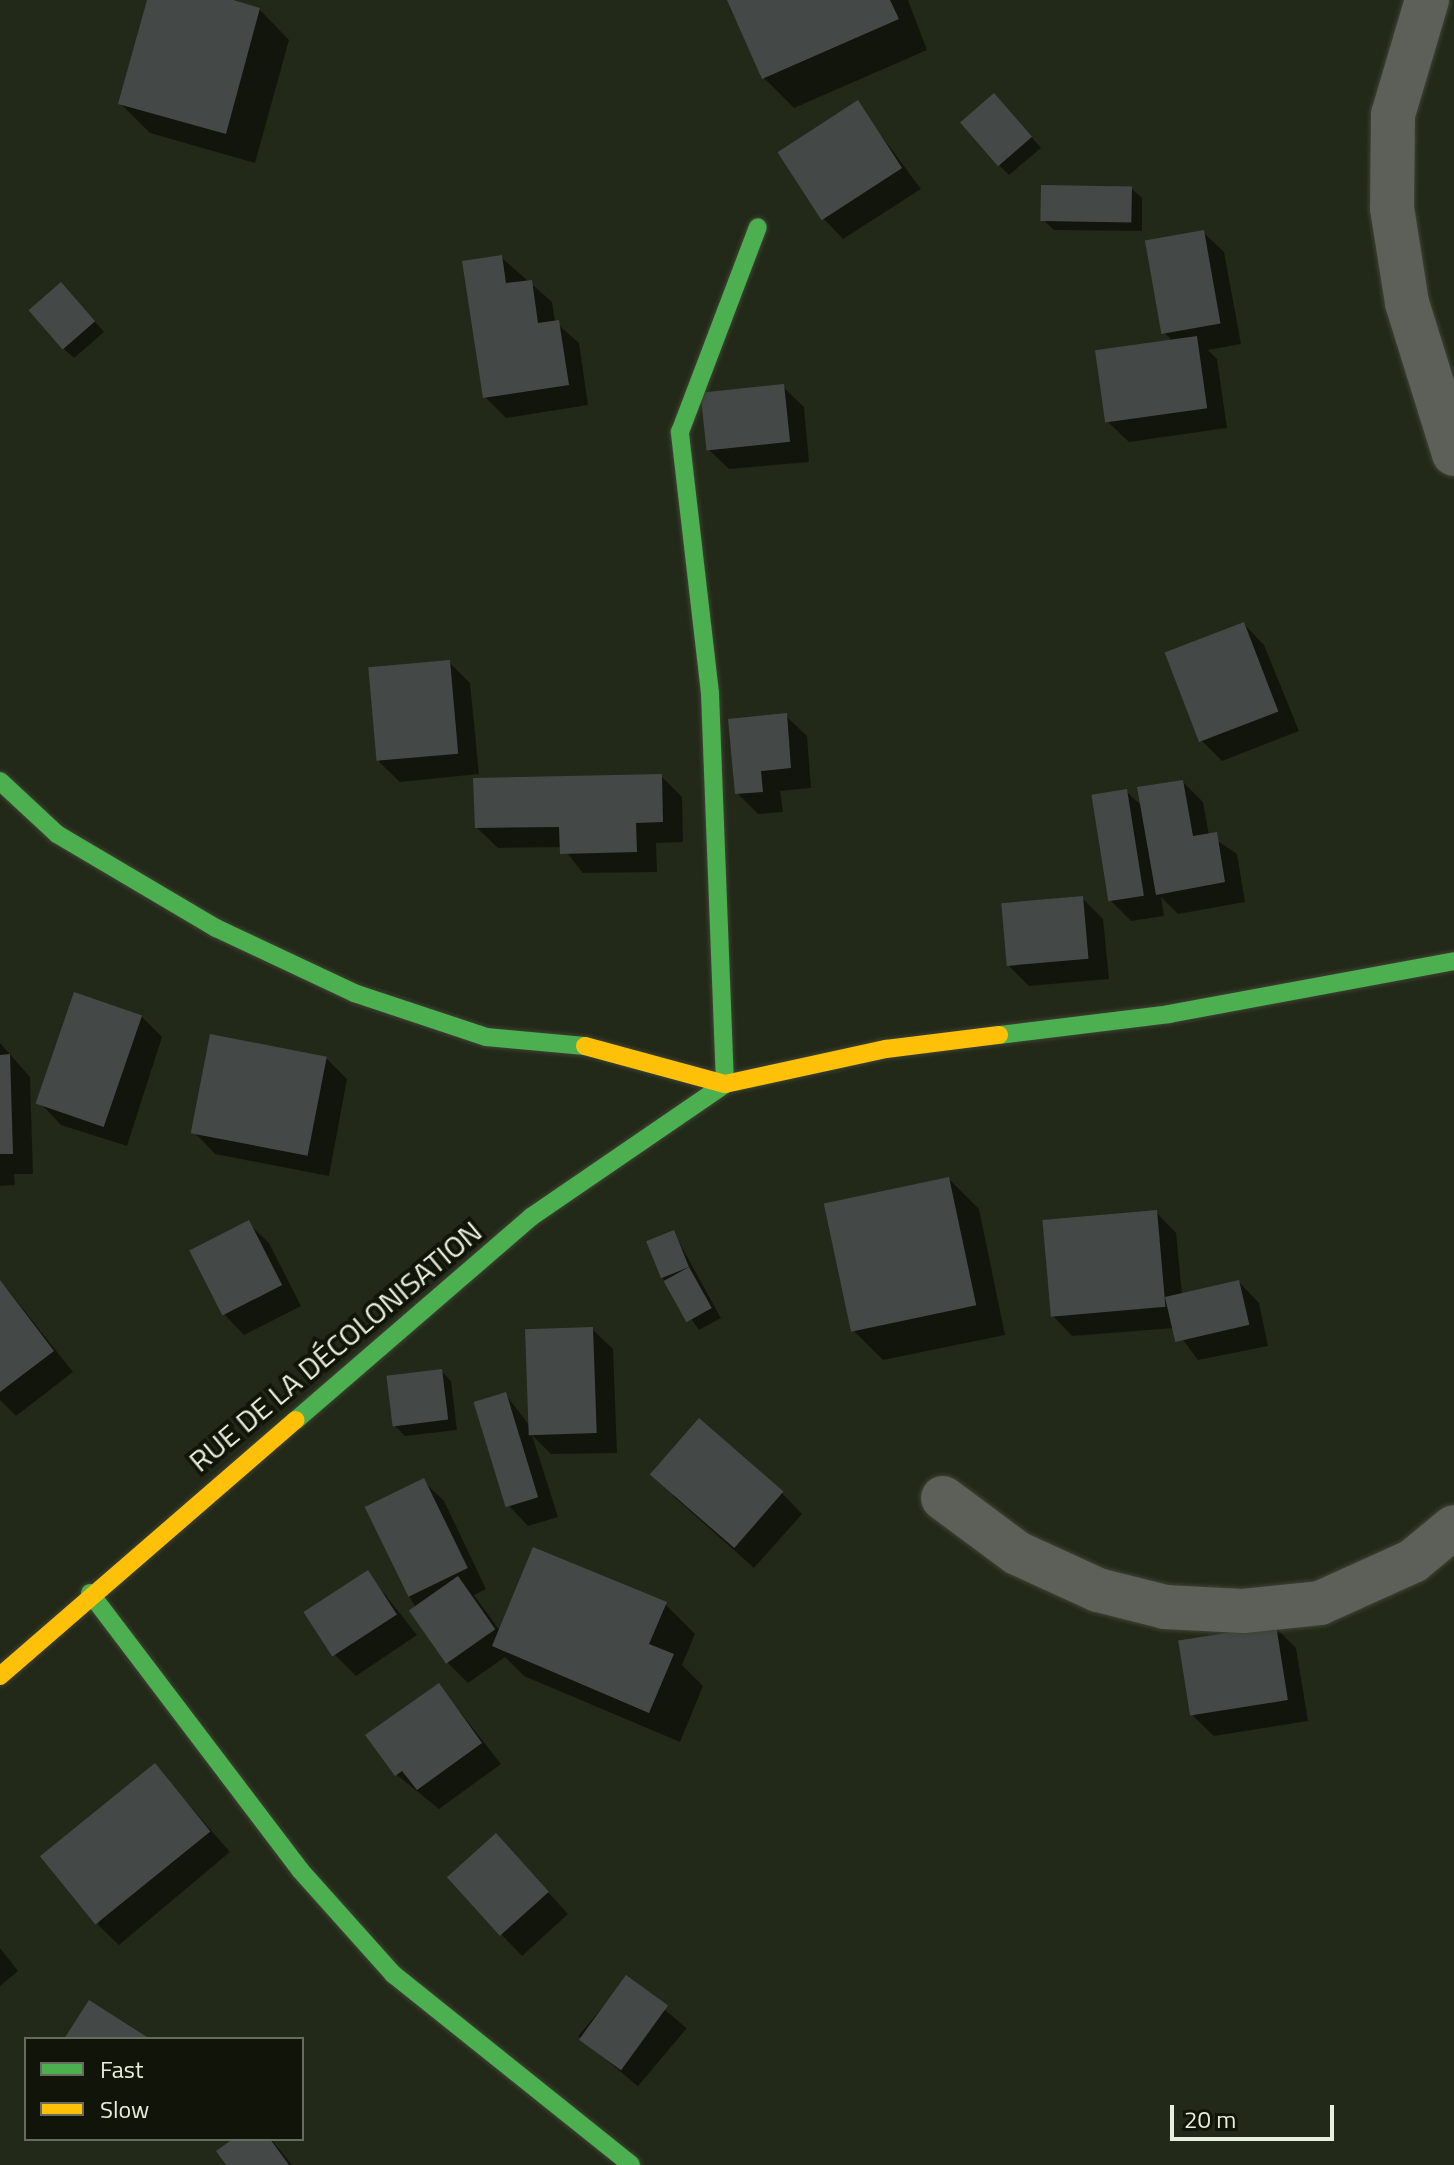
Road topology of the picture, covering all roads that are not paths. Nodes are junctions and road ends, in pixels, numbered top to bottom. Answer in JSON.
{"nodes":[{"id":1,"x":1427,"y":0,"type":"edge"},
{"id":2,"x":758,"y":227,"type":"dead end"},
{"id":3,"x":1454,"y":454,"type":"edge"},
{"id":4,"x":0,"y":781,"type":"edge"},
{"id":5,"x":1454,"y":961,"type":"edge"},
{"id":6,"x":725,"y":1084,"type":"junction"},
{"id":7,"x":943,"y":1498,"type":"dead end"},
{"id":8,"x":1454,"y":1527,"type":"edge"},
{"id":9,"x":90,"y":1593,"type":"junction"},
{"id":10,"x":0,"y":1676,"type":"edge"},
{"id":11,"x":631,"y":2165,"type":"edge"}],
"edges":[{"from":1,"to":3,"type":"street"},
{"from":2,"to":6,"type":"street"},
{"from":4,"to":6,"type":"street"},
{"from":5,"to":6,"type":"street"},
{"from":6,"to":9,"type":"street","name":"RUE DE LA DÉCOLONISATION"},
{"from":7,"to":8,"type":"street"},
{"from":9,"to":10,"type":"street","name":"RUE DE LA DÉCOLONISATION"},
{"from":9,"to":11,"type":"street"}]}
